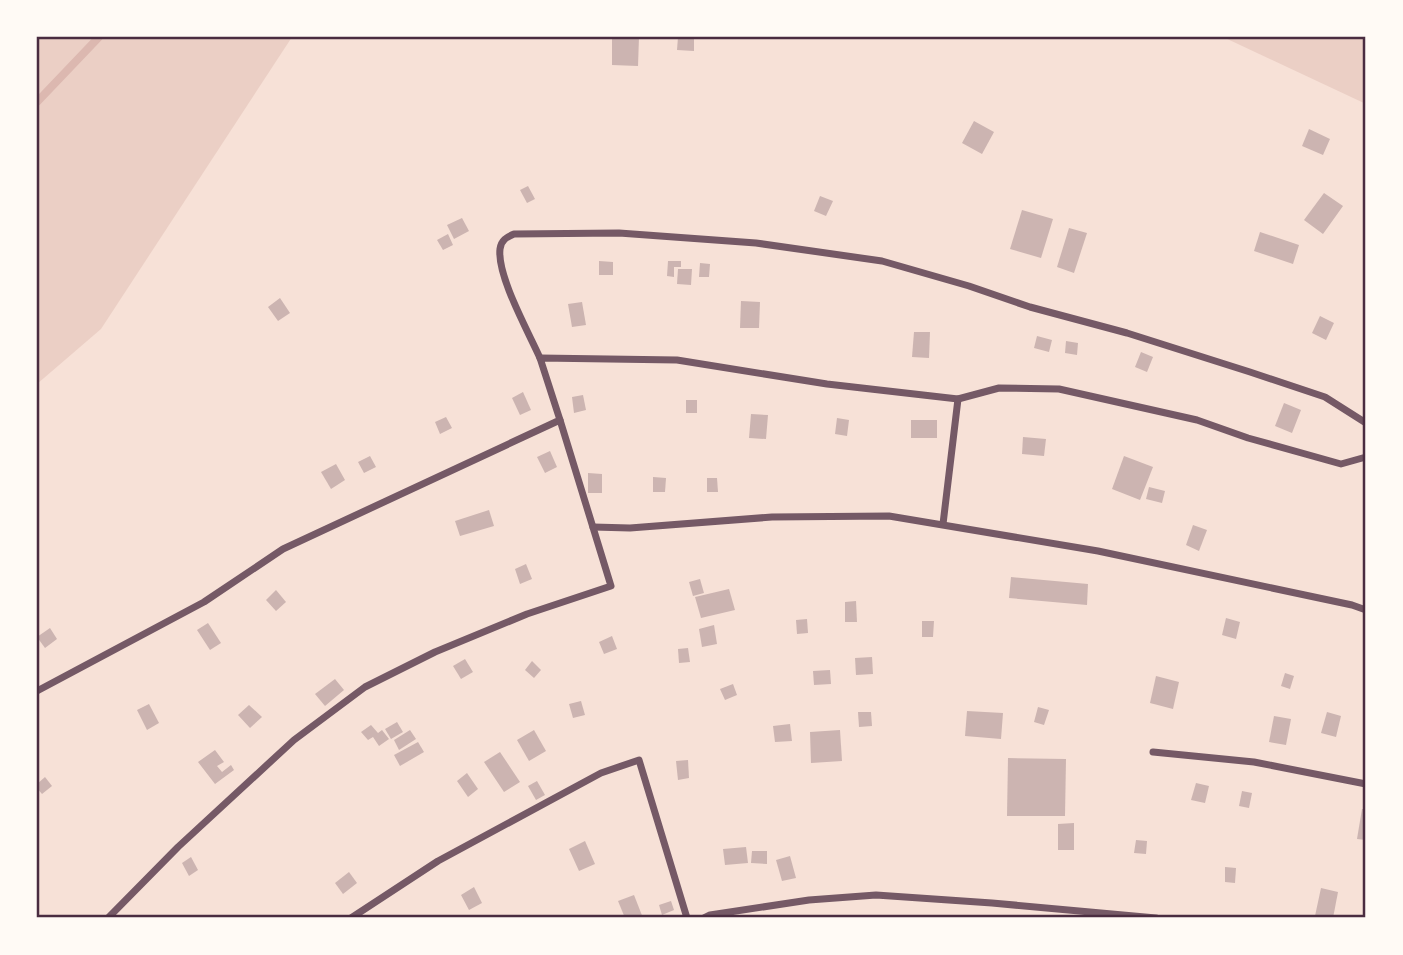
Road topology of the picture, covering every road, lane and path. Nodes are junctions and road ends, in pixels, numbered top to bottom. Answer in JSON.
{"nodes":[{"id":1,"x":540,"y":358,"type":"junction"},
{"id":2,"x":958,"y":399,"type":"junction"},
{"id":3,"x":560,"y":420,"type":"junction"},
{"id":4,"x":1366,"y":423,"type":"edge"},
{"id":5,"x":1366,"y":457,"type":"edge"},
{"id":6,"x":943,"y":524,"type":"junction"},
{"id":7,"x":593,"y":527,"type":"junction"},
{"id":8,"x":1366,"y":610,"type":"edge"},
{"id":9,"x":37,"y":691,"type":"edge"},
{"id":10,"x":1153,"y":751,"type":"dead end"},
{"id":11,"x":1366,"y":784,"type":"edge"},
{"id":12,"x":108,"y":918,"type":"edge"},
{"id":13,"x":351,"y":918,"type":"edge"},
{"id":14,"x":687,"y":918,"type":"edge"},
{"id":15,"x":704,"y":918,"type":"edge"},
{"id":16,"x":1156,"y":918,"type":"edge"}],
"edges":[{"from":1,"to":2,"type":"street"},
{"from":1,"to":3,"type":"street"},
{"from":1,"to":4,"type":"street"},
{"from":2,"to":5,"type":"street"},
{"from":2,"to":6,"type":"street"},
{"from":3,"to":7,"type":"street"},
{"from":3,"to":9,"type":"street"},
{"from":6,"to":7,"type":"street"},
{"from":6,"to":8,"type":"street"},
{"from":7,"to":12,"type":"street"},
{"from":10,"to":11,"type":"street"},
{"from":13,"to":14,"type":"street"},
{"from":15,"to":16,"type":"street"}]}
